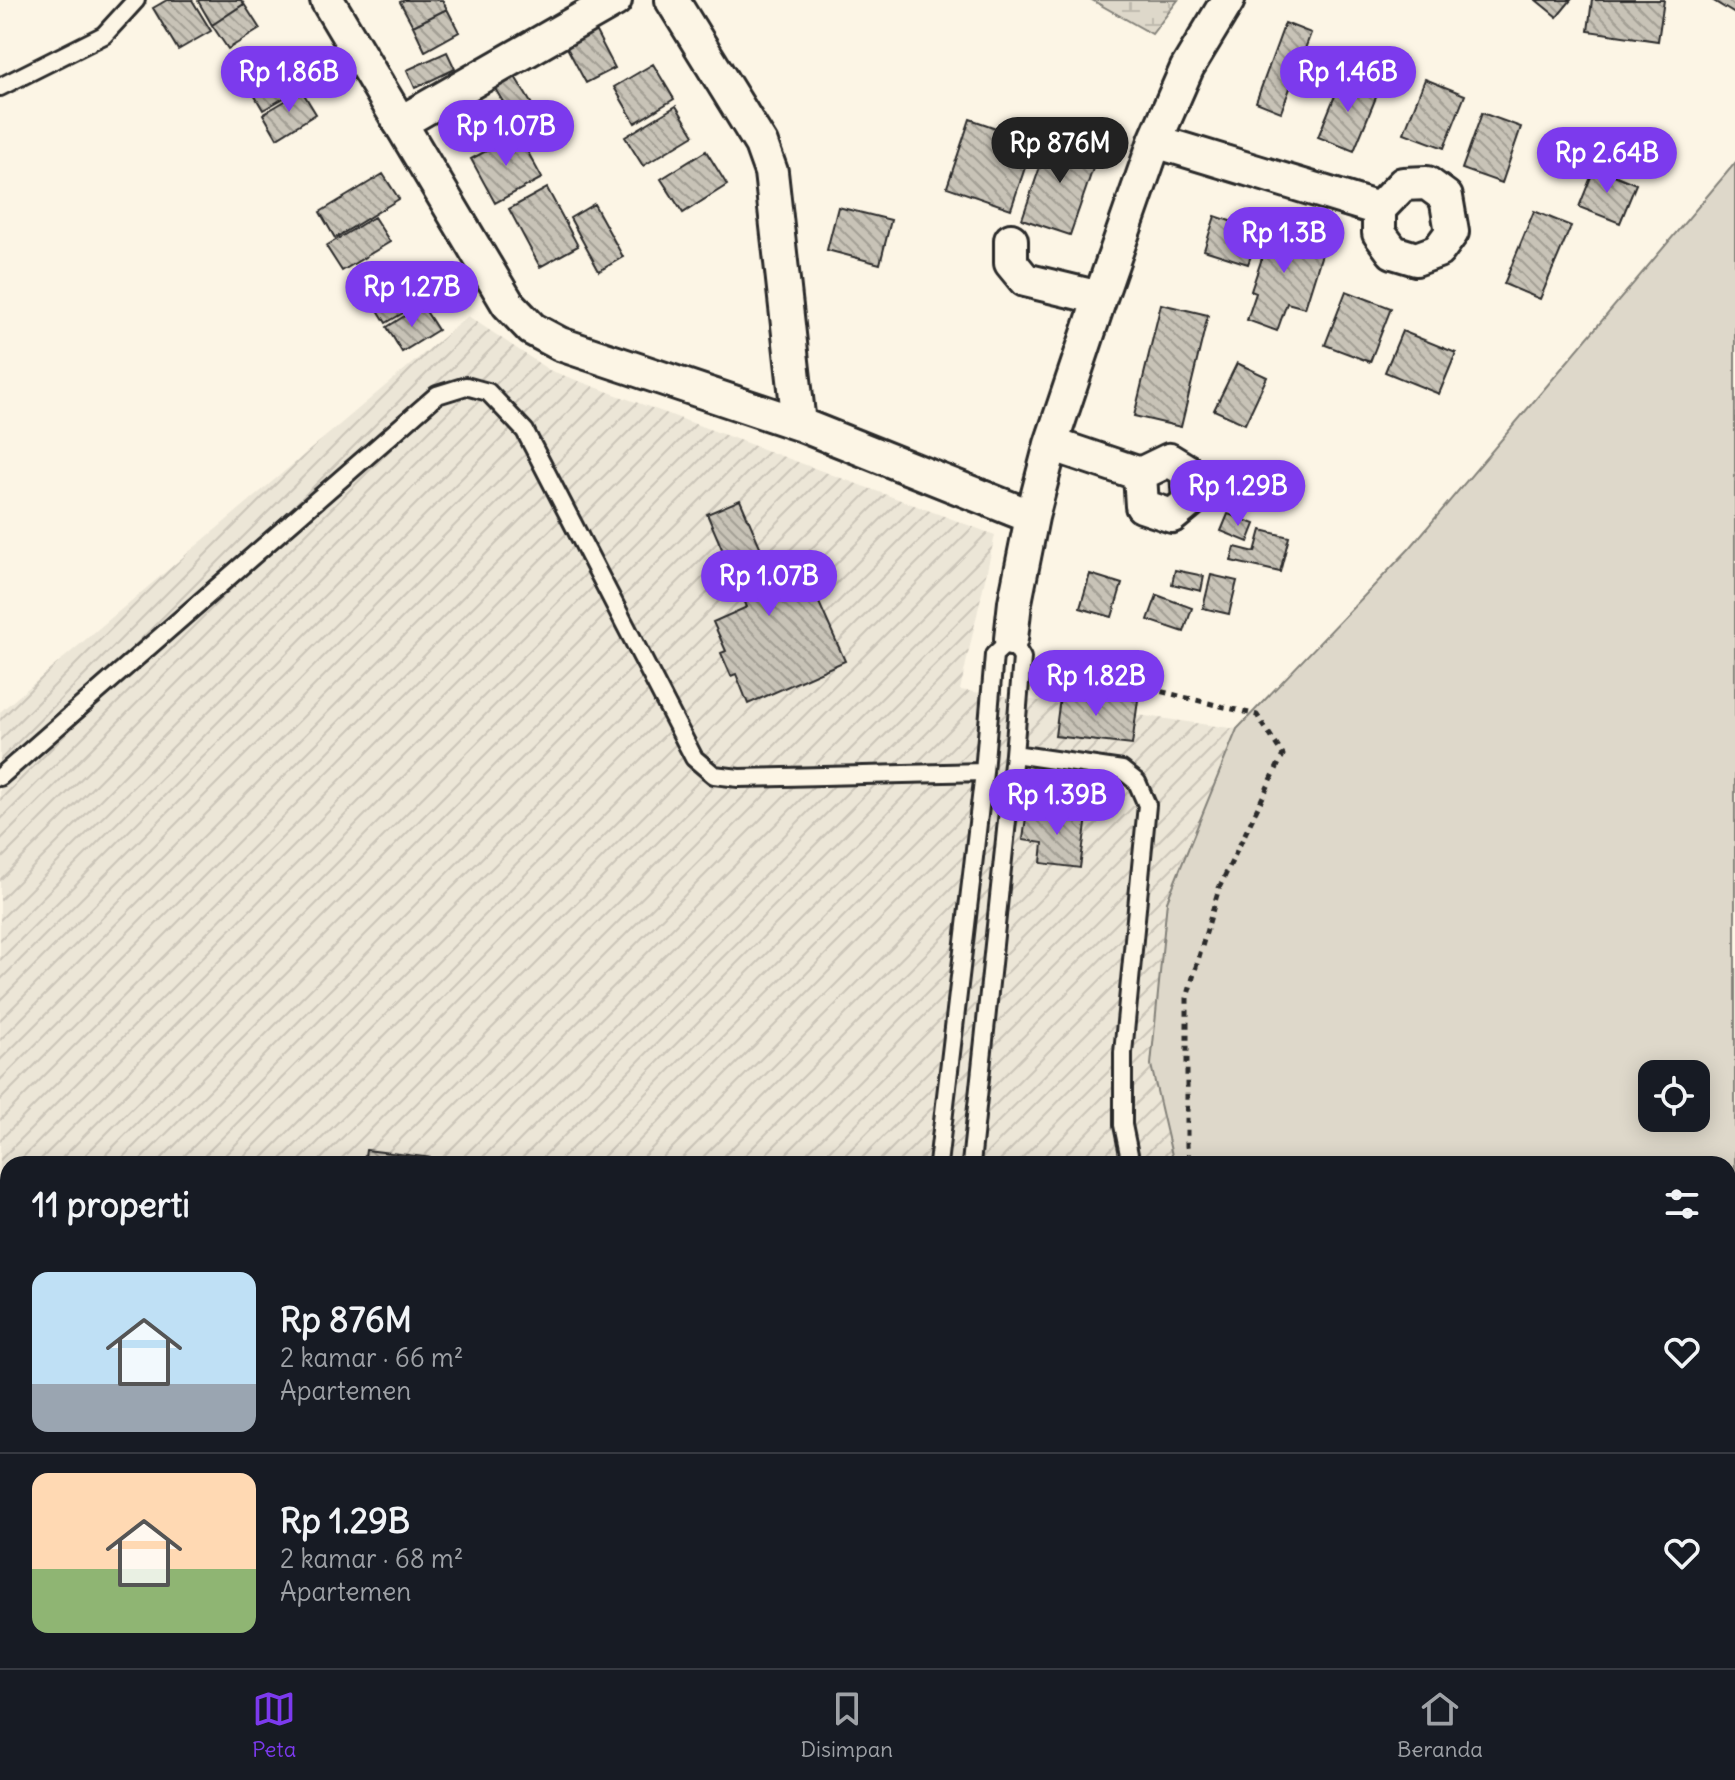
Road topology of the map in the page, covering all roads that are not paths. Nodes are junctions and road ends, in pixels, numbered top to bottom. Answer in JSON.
{"nodes":[{"id":1,"x":136,"y":0,"type":"edge"},
{"id":2,"x":327,"y":0,"type":"edge"},
{"id":3,"x":615,"y":0,"type":"edge"},
{"id":4,"x":672,"y":0,"type":"edge"},
{"id":5,"x":1228,"y":0,"type":"edge"},
{"id":6,"x":0,"y":87,"type":"edge"},
{"id":7,"x":400,"y":123,"type":"junction"},
{"id":8,"x":1155,"y":141,"type":"junction"},
{"id":9,"x":1379,"y":209,"type":"dead end"},
{"id":10,"x":1011,"y":240,"type":"dead end"},
{"id":11,"x":1100,"y":298,"type":"junction"},
{"id":12,"x":799,"y":424,"type":"junction"},
{"id":13,"x":1051,"y":444,"type":"junction"},
{"id":14,"x":1140,"y":474,"type":"dead end"},
{"id":15,"x":1032,"y":517,"type":"junction"},
{"id":16,"x":1016,"y":648,"type":"junction"},
{"id":17,"x":1014,"y":754,"type":"junction"},
{"id":18,"x":984,"y":772,"type":"junction"},
{"id":19,"x":0,"y":777,"type":"edge"},
{"id":20,"x":939,"y":1156,"type":"edge"},
{"id":21,"x":972,"y":1156,"type":"edge"},
{"id":22,"x":1129,"y":1156,"type":"edge"}],
"edges":[{"from":1,"to":6,"type":"lane"},
{"from":2,"to":7,"type":"street"},
{"from":3,"to":7,"type":"street"},
{"from":4,"to":12,"type":"street"},
{"from":5,"to":8,"type":"street"},
{"from":7,"to":12,"type":"street"},
{"from":8,"to":9,"type":"street"},
{"from":8,"to":11,"type":"street"},
{"from":10,"to":11,"type":"street"},
{"from":11,"to":13,"type":"street"},
{"from":12,"to":15,"type":"street"},
{"from":13,"to":14,"type":"street"},
{"from":13,"to":15,"type":"street"},
{"from":15,"to":16,"type":"street"},
{"from":16,"to":17,"type":"lane"},
{"from":16,"to":18,"type":"lane"},
{"from":17,"to":21,"type":"lane"},
{"from":17,"to":22,"type":"lane"},
{"from":18,"to":19,"type":"lane"},
{"from":18,"to":20,"type":"lane"}]}
